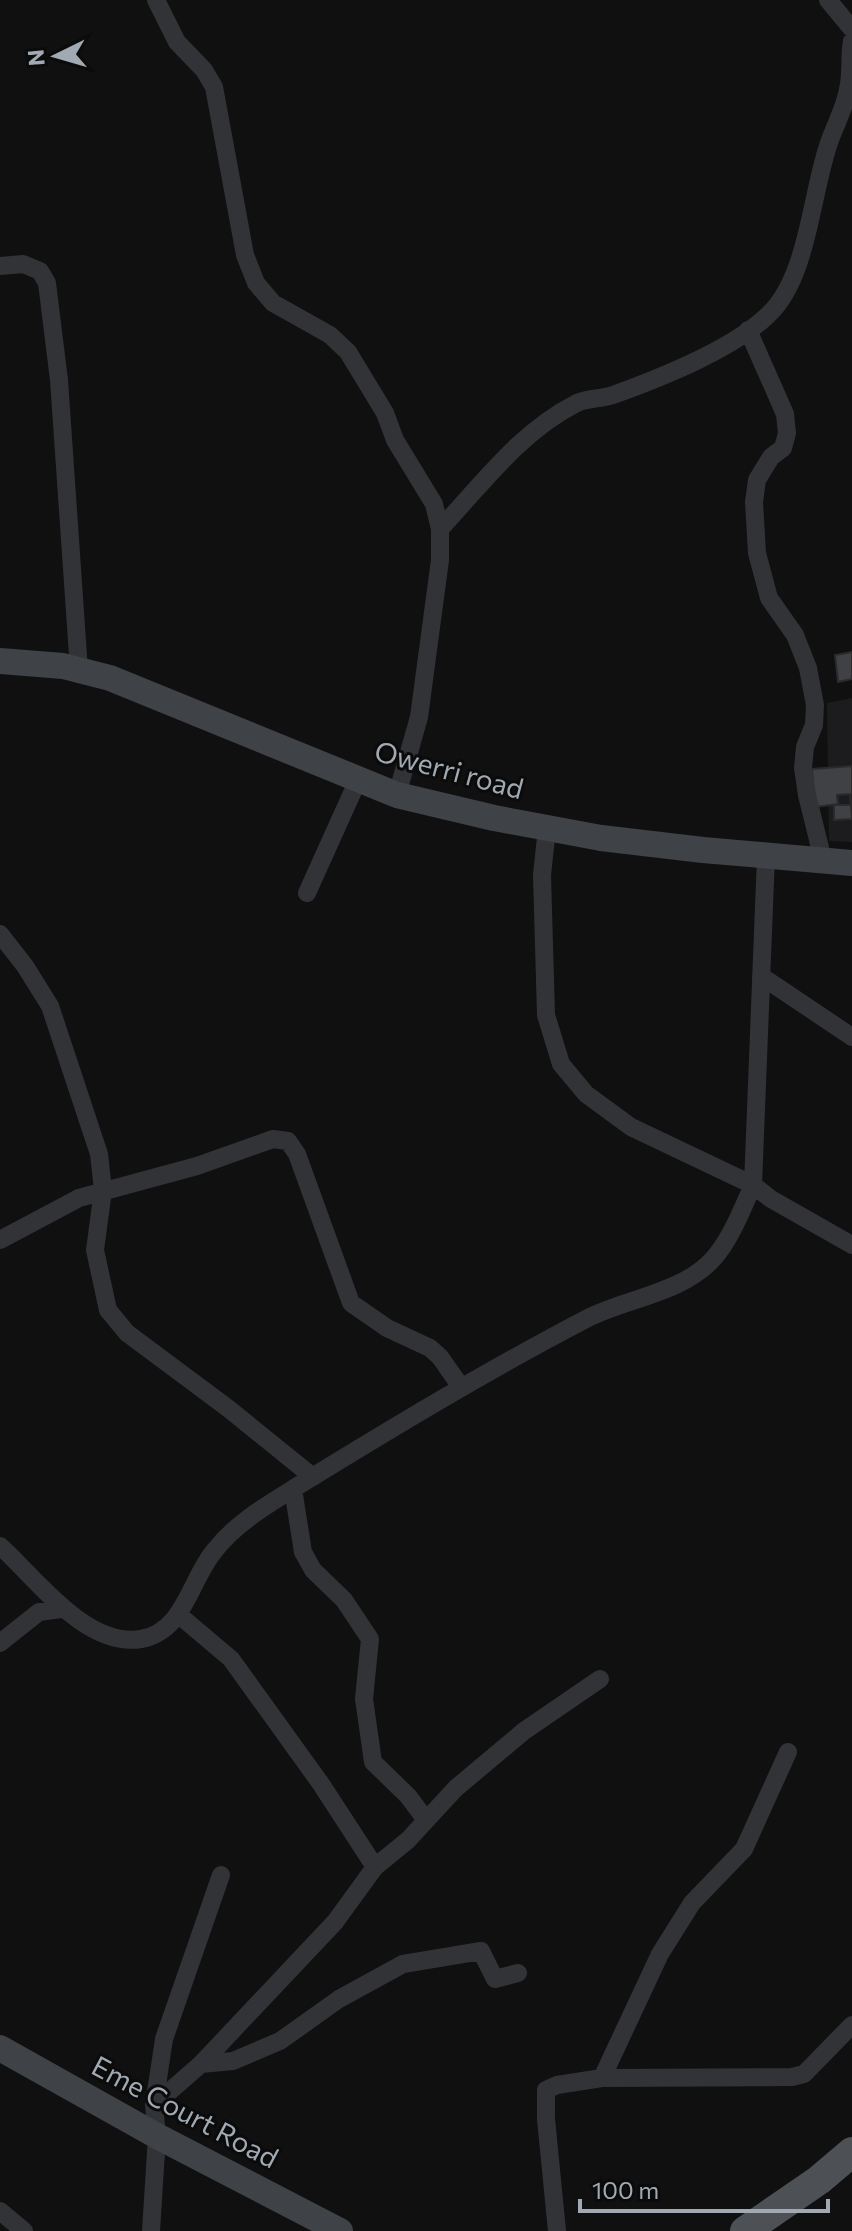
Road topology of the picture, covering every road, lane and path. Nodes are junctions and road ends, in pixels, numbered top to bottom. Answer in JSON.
{"nodes":[{"id":1,"x":156,"y":0,"type":"edge"},
{"id":2,"x":828,"y":0,"type":"edge"},
{"id":3,"x":852,"y":29,"type":"edge"},
{"id":4,"x":852,"y":41,"type":"edge"},
{"id":5,"x":0,"y":266,"type":"edge"},
{"id":6,"x":748,"y":330,"type":"junction"},
{"id":7,"x":440,"y":529,"type":"junction"},
{"id":8,"x":0,"y":661,"type":"edge"},
{"id":9,"x":79,"y":670,"type":"junction"},
{"id":10,"x":358,"y":780,"type":"junction"},
{"id":11,"x":397,"y":795,"type":"junction"},
{"id":12,"x":547,"y":828,"type":"junction"},
{"id":13,"x":766,"y":856,"type":"junction"},
{"id":14,"x":823,"y":860,"type":"junction"},
{"id":15,"x":852,"y":863,"type":"edge"},
{"id":16,"x":307,"y":893,"type":"dead end"},
{"id":17,"x":0,"y":934,"type":"edge"},
{"id":18,"x":761,"y":976,"type":"junction"},
{"id":19,"x":852,"y":1037,"type":"edge"},
{"id":20,"x":753,"y":1185,"type":"junction"},
{"id":21,"x":103,"y":1190,"type":"junction"},
{"id":22,"x":0,"y":1240,"type":"edge"},
{"id":23,"x":852,"y":1245,"type":"edge"},
{"id":24,"x":461,"y":1387,"type":"junction"},
{"id":25,"x":313,"y":1477,"type":"junction"},
{"id":26,"x":293,"y":1489,"type":"junction"},
{"id":27,"x":0,"y":1546,"type":"edge"},
{"id":28,"x":61,"y":1609,"type":"junction"},
{"id":29,"x":179,"y":1615,"type":"junction"},
{"id":30,"x":0,"y":1643,"type":"edge"},
{"id":31,"x":600,"y":1679,"type":"dead end"},
{"id":32,"x":788,"y":1752,"type":"dead end"},
{"id":33,"x":426,"y":1820,"type":"junction"},
{"id":34,"x":375,"y":1867,"type":"junction"},
{"id":35,"x":221,"y":1875,"type":"dead end"},
{"id":36,"x":518,"y":1973,"type":"dead end"},
{"id":37,"x":852,"y":2025,"type":"edge"},
{"id":38,"x":0,"y":2048,"type":"edge"},
{"id":39,"x":201,"y":2064,"type":"junction"},
{"id":40,"x":602,"y":2078,"type":"junction"},
{"id":41,"x":154,"y":2105,"type":"junction"},
{"id":42,"x":157,"y":2136,"type":"junction"},
{"id":43,"x":852,"y":2152,"type":"edge"},
{"id":44,"x":0,"y":2211,"type":"edge"},
{"id":45,"x":24,"y":2231,"type":"edge"},
{"id":46,"x":151,"y":2231,"type":"edge"},
{"id":47,"x":340,"y":2231,"type":"edge"},
{"id":48,"x":557,"y":2231,"type":"edge"},
{"id":49,"x":745,"y":2231,"type":"edge"}],
"edges":[{"from":1,"to":7,"type":"street"},
{"from":2,"to":3,"type":"street"},
{"from":4,"to":6,"type":"street"},
{"from":5,"to":9,"type":"street"},
{"from":6,"to":7,"type":"street"},
{"from":6,"to":14,"type":"street"},
{"from":7,"to":11,"type":"street"},
{"from":8,"to":9,"type":"main road","name":"Owerri road"},
{"from":9,"to":10,"type":"main road","name":"Owerri road"},
{"from":10,"to":11,"type":"main road","name":"Owerri road"},
{"from":10,"to":16,"type":"street"},
{"from":11,"to":12,"type":"main road","name":"Owerri road"},
{"from":12,"to":13,"type":"main road","name":"Owerri road"},
{"from":12,"to":20,"type":"street"},
{"from":13,"to":14,"type":"main road","name":"Owerri road"},
{"from":13,"to":18,"type":"street"},
{"from":14,"to":15,"type":"main road","name":"Owerri road"},
{"from":17,"to":21,"type":"street"},
{"from":18,"to":19,"type":"street"},
{"from":18,"to":20,"type":"street"},
{"from":20,"to":23,"type":"street"},
{"from":20,"to":24,"type":"street"},
{"from":21,"to":22,"type":"street"},
{"from":21,"to":24,"type":"street"},
{"from":21,"to":25,"type":"street"},
{"from":24,"to":25,"type":"street"},
{"from":25,"to":26,"type":"street"},
{"from":26,"to":29,"type":"street"},
{"from":26,"to":33,"type":"street"},
{"from":27,"to":28,"type":"street"},
{"from":28,"to":29,"type":"street"},
{"from":28,"to":30,"type":"street"},
{"from":29,"to":34,"type":"street"},
{"from":31,"to":33,"type":"street"},
{"from":32,"to":40,"type":"street"},
{"from":33,"to":34,"type":"street"},
{"from":34,"to":39,"type":"street"},
{"from":35,"to":41,"type":"street"},
{"from":36,"to":39,"type":"street"},
{"from":37,"to":40,"type":"street"},
{"from":38,"to":42,"type":"main road","name":"Eme Court Road"},
{"from":39,"to":41,"type":"street"},
{"from":40,"to":48,"type":"street"},
{"from":41,"to":42,"type":"street"},
{"from":42,"to":46,"type":"street"},
{"from":42,"to":47,"type":"main road","name":"Eme Court Road"},
{"from":43,"to":49,"type":"main road"},
{"from":44,"to":45,"type":"street"}]}
